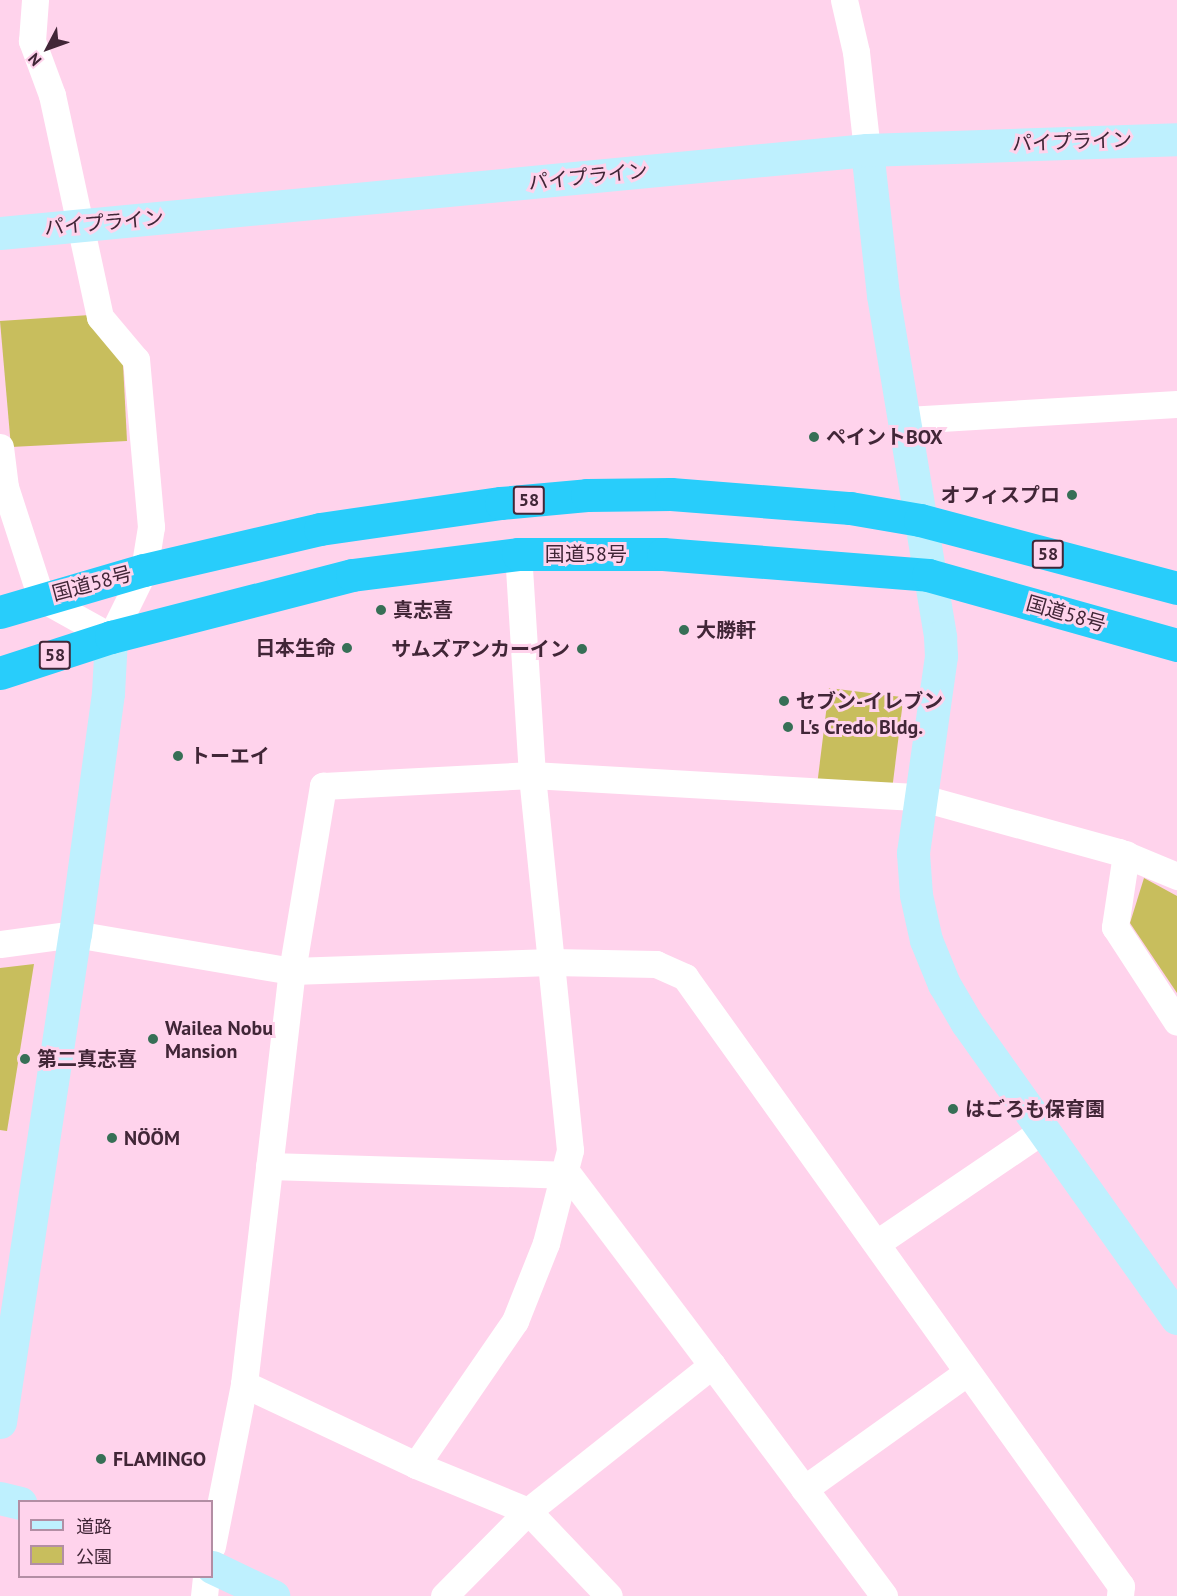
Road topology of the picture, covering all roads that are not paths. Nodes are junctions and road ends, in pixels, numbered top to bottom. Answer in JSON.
{"nodes":[{"id":1,"x":35,"y":0,"type":"edge"},
{"id":2,"x":844,"y":0,"type":"edge"},
{"id":3,"x":1177,"y":139,"type":"edge"},
{"id":4,"x":867,"y":150,"type":"junction"},
{"id":5,"x":80,"y":226,"type":"junction"},
{"id":6,"x":0,"y":233,"type":"edge"},
{"id":7,"x":1177,"y":404,"type":"edge"},
{"id":8,"x":907,"y":420,"type":"junction"},
{"id":9,"x":0,"y":447,"type":"edge"},
{"id":10,"x":920,"y":520,"type":"junction"},
{"id":11,"x":518,"y":554,"type":"junction"},
{"id":12,"x":144,"y":570,"type":"junction"},
{"id":13,"x":928,"y":575,"type":"junction"},
{"id":14,"x":1177,"y":588,"type":"edge"},
{"id":15,"x":41,"y":598,"type":"junction"},
{"id":16,"x":0,"y":612,"type":"edge"},
{"id":17,"x":111,"y":637,"type":"junction"},
{"id":18,"x":1177,"y":645,"type":"edge"},
{"id":19,"x":0,"y":673,"type":"edge"},
{"id":20,"x":532,"y":775,"type":"junction"},
{"id":21,"x":919,"y":797,"type":"junction"},
{"id":22,"x":1126,"y":854,"type":"junction"},
{"id":23,"x":1177,"y":876,"type":"edge"},
{"id":24,"x":75,"y":934,"type":"junction"},
{"id":25,"x":0,"y":944,"type":"edge"},
{"id":26,"x":551,"y":962,"type":"junction"},
{"id":27,"x":292,"y":971,"type":"junction"},
{"id":28,"x":1177,"y":1022,"type":"edge"},
{"id":29,"x":1042,"y":1131,"type":"junction"},
{"id":30,"x":269,"y":1166,"type":"junction"},
{"id":31,"x":564,"y":1172,"type":"junction"},
{"id":32,"x":877,"y":1243,"type":"junction"},
{"id":33,"x":1177,"y":1318,"type":"edge"},
{"id":34,"x":712,"y":1365,"type":"junction"},
{"id":35,"x":966,"y":1373,"type":"junction"},
{"id":36,"x":244,"y":1384,"type":"junction"},
{"id":37,"x":0,"y":1422,"type":"edge"},
{"id":38,"x":416,"y":1465,"type":"junction"},
{"id":39,"x":804,"y":1489,"type":"junction"},
{"id":40,"x":0,"y":1498,"type":"edge"},
{"id":41,"x":18,"y":1502,"type":"edge"},
{"id":42,"x":528,"y":1511,"type":"junction"},
{"id":43,"x":213,"y":1541,"type":"edge"},
{"id":44,"x":213,"y":1567,"type":"edge"},
{"id":45,"x":206,"y":1578,"type":"edge"},
{"id":46,"x":204,"y":1596,"type":"edge"},
{"id":47,"x":273,"y":1596,"type":"edge"},
{"id":48,"x":444,"y":1596,"type":"edge"},
{"id":49,"x":609,"y":1596,"type":"edge"},
{"id":50,"x":884,"y":1596,"type":"edge"},
{"id":51,"x":1120,"y":1596,"type":"edge"}],
"edges":[{"from":1,"to":5,"type":"street"},
{"from":2,"to":4,"type":"street"},
{"from":3,"to":4,"type":"street","name":"パイプライン"},
{"from":4,"to":5,"type":"street","name":"パイプライン"},
{"from":4,"to":8,"type":"street"},
{"from":5,"to":6,"type":"street","name":"パイプライン"},
{"from":5,"to":12,"type":"street"},
{"from":7,"to":8,"type":"street"},
{"from":8,"to":10,"type":"street"},
{"from":9,"to":15,"type":"street"},
{"from":10,"to":12,"type":"highway","name":"国道58号","number":"58"},
{"from":10,"to":13,"type":"street"},
{"from":10,"to":14,"type":"highway","name":"国道58号","number":"58"},
{"from":11,"to":13,"type":"highway","name":"国道58号","number":"58"},
{"from":11,"to":17,"type":"highway","name":"国道58号","number":"58"},
{"from":11,"to":20,"type":"street"},
{"from":12,"to":15,"type":"highway","name":"国道58号","number":"58"},
{"from":12,"to":17,"type":"street"},
{"from":13,"to":18,"type":"highway","name":"国道58号","number":"58"},
{"from":13,"to":21,"type":"street"},
{"from":15,"to":16,"type":"highway","name":"国道58号","number":"58"},
{"from":15,"to":17,"type":"street"},
{"from":17,"to":19,"type":"highway","name":"国道58号","number":"58"},
{"from":17,"to":24,"type":"street"},
{"from":20,"to":21,"type":"street"},
{"from":20,"to":26,"type":"street"},
{"from":20,"to":27,"type":"street"},
{"from":21,"to":22,"type":"street"},
{"from":21,"to":29,"type":"street"},
{"from":22,"to":23,"type":"street"},
{"from":22,"to":28,"type":"street"},
{"from":24,"to":25,"type":"street"},
{"from":24,"to":27,"type":"street"},
{"from":24,"to":37,"type":"street"},
{"from":26,"to":27,"type":"street"},
{"from":26,"to":31,"type":"street"},
{"from":26,"to":32,"type":"street"},
{"from":27,"to":30,"type":"street"},
{"from":29,"to":32,"type":"street"},
{"from":29,"to":33,"type":"street"},
{"from":30,"to":31,"type":"street"},
{"from":30,"to":36,"type":"street"},
{"from":31,"to":34,"type":"street"},
{"from":31,"to":38,"type":"street"},
{"from":32,"to":35,"type":"street"},
{"from":34,"to":39,"type":"street"},
{"from":34,"to":42,"type":"street"},
{"from":35,"to":39,"type":"street"},
{"from":35,"to":51,"type":"street"},
{"from":36,"to":38,"type":"street"},
{"from":36,"to":43,"type":"street"},
{"from":38,"to":42,"type":"street"},
{"from":39,"to":50,"type":"street"},
{"from":40,"to":41,"type":"street"},
{"from":42,"to":48,"type":"street"},
{"from":42,"to":49,"type":"street"},
{"from":44,"to":47,"type":"street"},
{"from":45,"to":46,"type":"street"}]}
